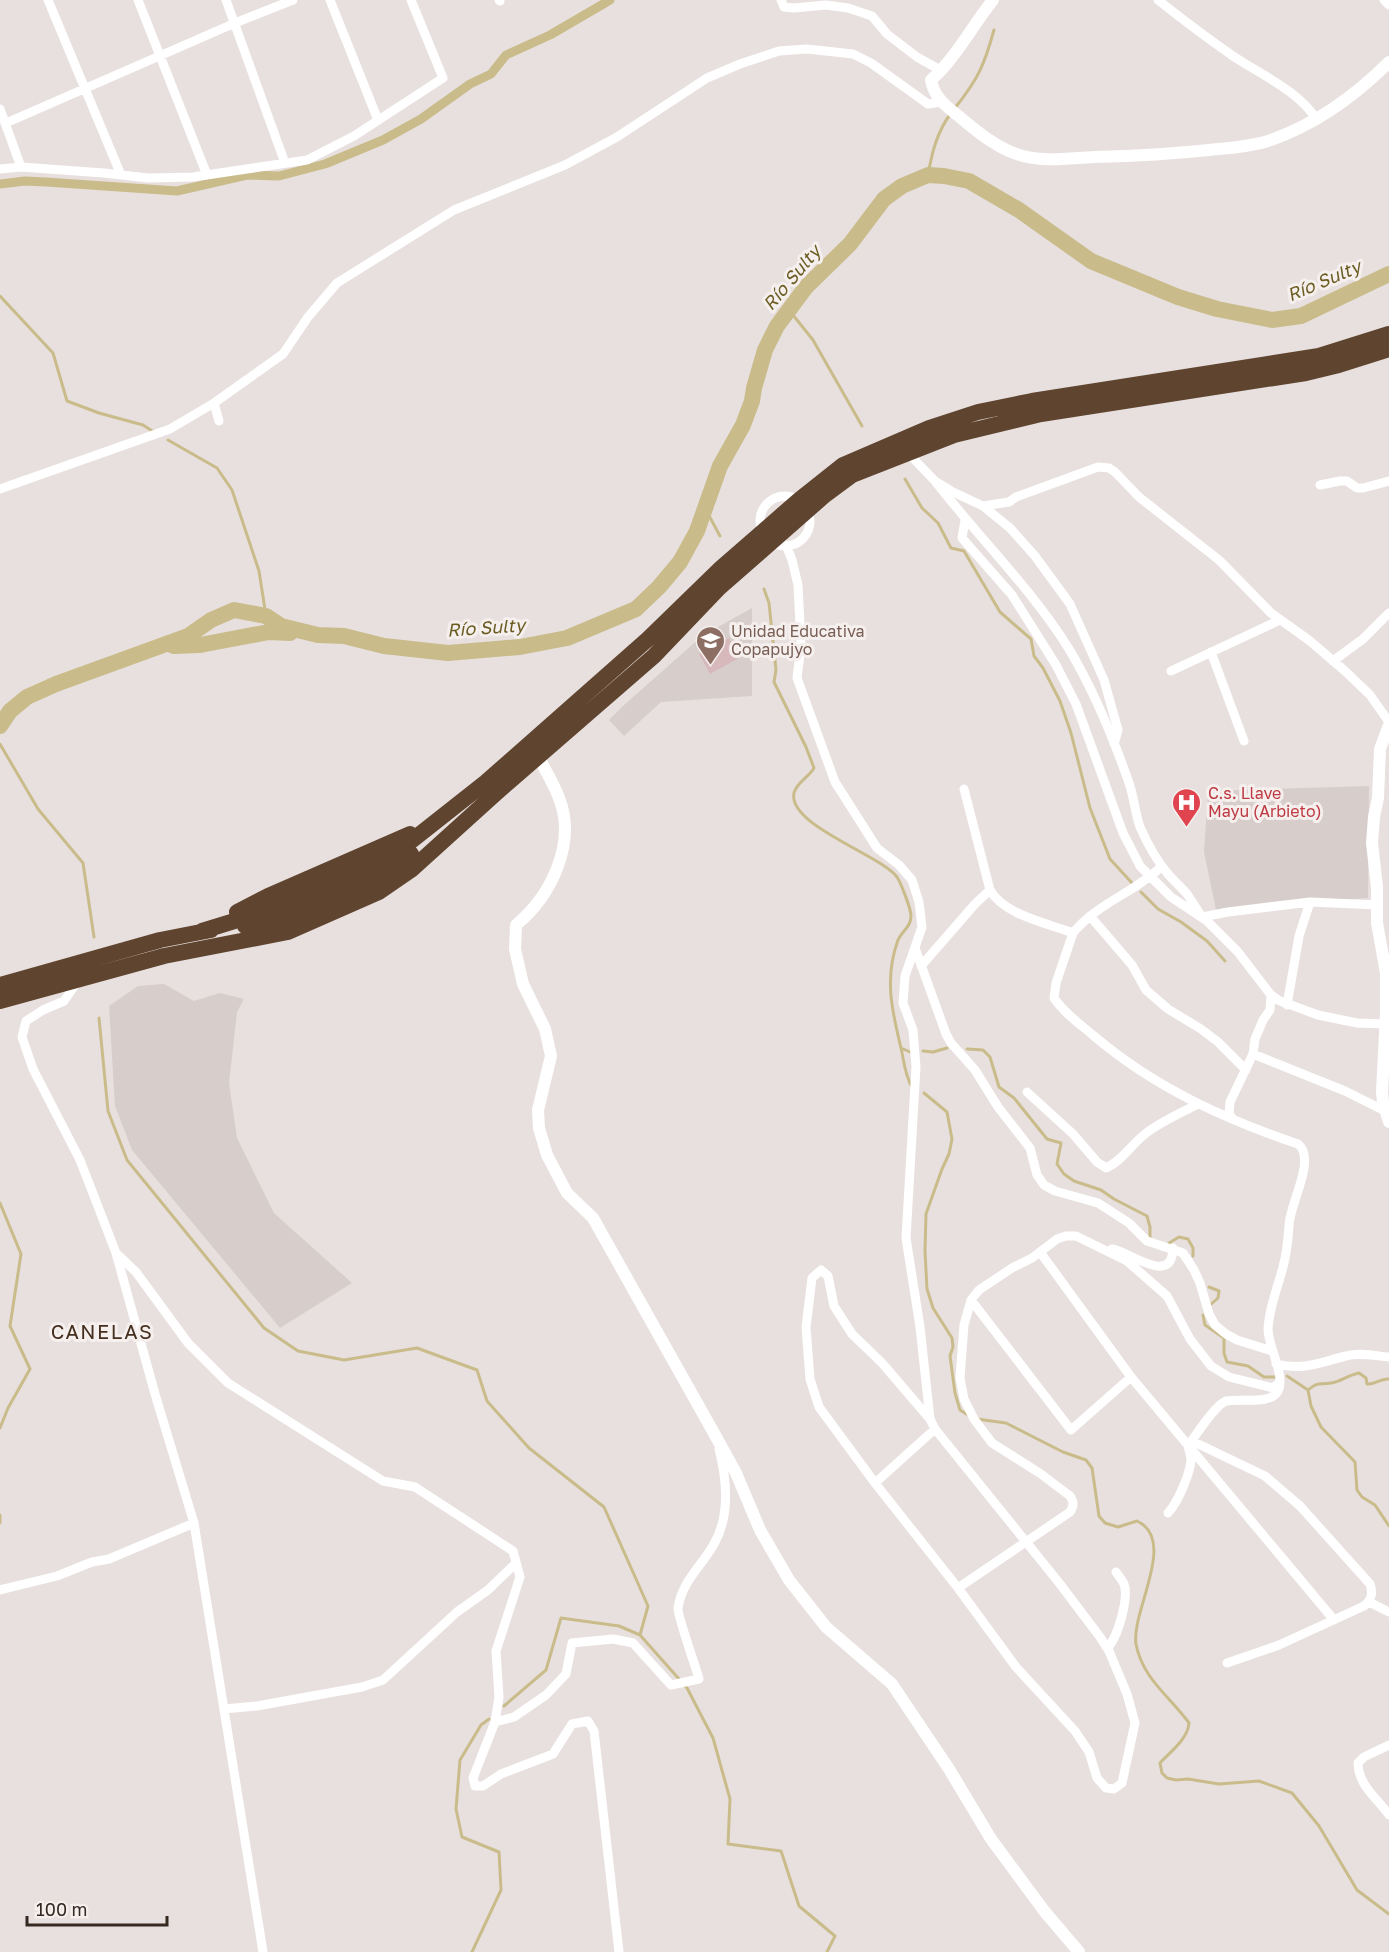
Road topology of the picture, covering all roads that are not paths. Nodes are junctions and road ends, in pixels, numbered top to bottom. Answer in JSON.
{"nodes":[{"id":1,"x":48,"y":0,"type":"edge"},
{"id":2,"x":138,"y":0,"type":"edge"},
{"id":3,"x":226,"y":0,"type":"edge"},
{"id":4,"x":293,"y":0,"type":"edge"},
{"id":5,"x":330,"y":0,"type":"edge"},
{"id":6,"x":411,"y":0,"type":"edge"},
{"id":7,"x":782,"y":0,"type":"edge"},
{"id":8,"x":993,"y":0,"type":"edge"},
{"id":9,"x":1158,"y":0,"type":"edge"},
{"id":10,"x":1384,"y":0,"type":"edge"},
{"id":11,"x":1389,"y":5,"type":"edge"},
{"id":12,"x":235,"y":23,"type":"junction"},
{"id":13,"x":161,"y":55,"type":"junction"},
{"id":14,"x":1389,"y":62,"type":"edge"},
{"id":15,"x":942,"y":70,"type":"junction"},
{"id":16,"x":86,"y":88,"type":"junction"},
{"id":17,"x":947,"y":107,"type":"junction"},
{"id":18,"x":0,"y":109,"type":"edge"},
{"id":19,"x":378,"y":120,"type":"junction"},
{"id":20,"x":1317,"y":120,"type":"junction"},
{"id":21,"x":6,"y":123,"type":"junction"},
{"id":22,"x":285,"y":163,"type":"junction"},
{"id":23,"x":21,"y":167,"type":"junction"},
{"id":24,"x":0,"y":168,"type":"edge"},
{"id":25,"x":122,"y":175,"type":"junction"},
{"id":26,"x":207,"y":175,"type":"junction"},
{"id":27,"x":1389,"y":334,"type":"edge"},
{"id":28,"x":1389,"y":349,"type":"edge"},
{"id":29,"x":214,"y":403,"type":"junction"},
{"id":30,"x":219,"y":422,"type":"dead end"},
{"id":31,"x":908,"y":453,"type":"junction"},
{"id":32,"x":935,"y":481,"type":"junction"},
{"id":33,"x":1389,"y":481,"type":"edge"},
{"id":34,"x":1320,"y":485,"type":"dead end"},
{"id":35,"x":0,"y":489,"type":"edge"},
{"id":36,"x":822,"y":489,"type":"junction"},
{"id":37,"x":983,"y":506,"type":"junction"},
{"id":38,"x":800,"y":508,"type":"junction"},
{"id":39,"x":965,"y":520,"type":"junction"},
{"id":40,"x":771,"y":534,"type":"junction"},
{"id":41,"x":748,"y":554,"type":"junction"},
{"id":42,"x":1389,"y":613,"type":"edge"},
{"id":43,"x":1280,"y":620,"type":"junction"},
{"id":44,"x":1211,"y":652,"type":"junction"},
{"id":45,"x":1333,"y":661,"type":"junction"},
{"id":46,"x":1172,"y":671,"type":"dead end"},
{"id":47,"x":1389,"y":724,"type":"edge"},
{"id":48,"x":1244,"y":741,"type":"dead end"},
{"id":49,"x":1114,"y":744,"type":"junction"},
{"id":50,"x":538,"y":756,"type":"junction"},
{"id":51,"x":964,"y":789,"type":"dead end"},
{"id":52,"x":1162,"y":866,"type":"junction"},
{"id":53,"x":1151,"y":878,"type":"junction"},
{"id":54,"x":990,"y":890,"type":"junction"},
{"id":55,"x":1310,"y":902,"type":"junction"},
{"id":56,"x":1378,"y":904,"type":"junction"},
{"id":57,"x":1090,"y":916,"type":"junction"},
{"id":58,"x":1202,"y":917,"type":"junction"},
{"id":59,"x":1073,"y":933,"type":"junction"},
{"id":60,"x":915,"y":948,"type":"junction"},
{"id":61,"x":921,"y":966,"type":"junction"},
{"id":62,"x":79,"y":980,"type":"junction"},
{"id":63,"x":0,"y":985,"type":"edge"},
{"id":64,"x":1271,"y":995,"type":"junction"},
{"id":65,"x":0,"y":1001,"type":"edge"},
{"id":66,"x":1287,"y":1005,"type":"junction"},
{"id":67,"x":1385,"y":1024,"type":"junction"},
{"id":68,"x":1253,"y":1054,"type":"junction"},
{"id":69,"x":1246,"y":1071,"type":"junction"},
{"id":70,"x":1027,"y":1092,"type":"dead end"},
{"id":71,"x":1198,"y":1104,"type":"junction"},
{"id":72,"x":1387,"y":1117,"type":"edge"},
{"id":73,"x":1233,"y":1119,"type":"junction"},
{"id":74,"x":1098,"y":1246,"type":"junction"},
{"id":75,"x":1173,"y":1248,"type":"junction"},
{"id":76,"x":1040,"y":1252,"type":"junction"},
{"id":77,"x":116,"y":1253,"type":"junction"},
{"id":78,"x":971,"y":1300,"type":"junction"},
{"id":79,"x":1272,"y":1351,"type":"junction"},
{"id":80,"x":1389,"y":1357,"type":"edge"},
{"id":81,"x":1276,"y":1364,"type":"junction"},
{"id":82,"x":1131,"y":1377,"type":"junction"},
{"id":83,"x":1280,"y":1382,"type":"junction"},
{"id":84,"x":930,"y":1419,"type":"junction"},
{"id":85,"x":935,"y":1429,"type":"junction"},
{"id":86,"x":716,"y":1435,"type":"junction"},
{"id":87,"x":1190,"y":1443,"type":"junction"},
{"id":88,"x":875,"y":1483,"type":"junction"},
{"id":89,"x":1168,"y":1512,"type":"dead end"},
{"id":90,"x":194,"y":1523,"type":"junction"},
{"id":91,"x":1025,"y":1541,"type":"junction"},
{"id":92,"x":516,"y":1563,"type":"junction"},
{"id":93,"x":1116,"y":1572,"type":"dead end"},
{"id":94,"x":958,"y":1588,"type":"junction"},
{"id":95,"x":0,"y":1590,"type":"edge"},
{"id":96,"x":1369,"y":1602,"type":"junction"},
{"id":97,"x":1389,"y":1612,"type":"edge"},
{"id":98,"x":1334,"y":1620,"type":"junction"},
{"id":99,"x":1107,"y":1648,"type":"junction"},
{"id":100,"x":1227,"y":1663,"type":"dead end"},
{"id":101,"x":224,"y":1710,"type":"junction"},
{"id":102,"x":495,"y":1722,"type":"junction"},
{"id":103,"x":1389,"y":1745,"type":"edge"},
{"id":104,"x":1389,"y":1815,"type":"edge"},
{"id":105,"x":263,"y":1952,"type":"edge"},
{"id":106,"x":619,"y":1952,"type":"edge"},
{"id":107,"x":1079,"y":1952,"type":"edge"}],
"edges":[{"from":1,"to":16,"type":"street"},
{"from":2,"to":13,"type":"street"},
{"from":3,"to":12,"type":"street"},
{"from":4,"to":12,"type":"street"},
{"from":5,"to":19,"type":"street"},
{"from":6,"to":19,"type":"street"},
{"from":7,"to":15,"type":"street"},
{"from":8,"to":15,"type":"street"},
{"from":9,"to":20,"type":"street"},
{"from":10,"to":11,"type":"street"},
{"from":12,"to":13,"type":"street"},
{"from":12,"to":22,"type":"street"},
{"from":13,"to":16,"type":"street"},
{"from":13,"to":26,"type":"street"},
{"from":14,"to":20,"type":"street"},
{"from":15,"to":17,"type":"street"},
{"from":16,"to":21,"type":"street"},
{"from":16,"to":25,"type":"street"},
{"from":17,"to":20,"type":"street"},
{"from":17,"to":29,"type":"street"},
{"from":18,"to":21,"type":"street"},
{"from":19,"to":22,"type":"street"},
{"from":21,"to":23,"type":"street"},
{"from":22,"to":26,"type":"street"},
{"from":23,"to":24,"type":"street"},
{"from":23,"to":25,"type":"street"},
{"from":25,"to":26,"type":"street"},
{"from":27,"to":36,"type":"highway"},
{"from":28,"to":31,"type":"highway"},
{"from":29,"to":30,"type":"street"},
{"from":29,"to":35,"type":"street"},
{"from":31,"to":32,"type":"street"},
{"from":31,"to":36,"type":"highway"},
{"from":32,"to":37,"type":"street"},
{"from":32,"to":39,"type":"street"},
{"from":33,"to":34,"type":"street"},
{"from":36,"to":38,"type":"highway"},
{"from":36,"to":38,"type":"highway"},
{"from":37,"to":43,"type":"street"},
{"from":37,"to":49,"type":"street"},
{"from":38,"to":40,"type":"highway"},
{"from":38,"to":40,"type":"street"},
{"from":39,"to":49,"type":"street"},
{"from":39,"to":53,"type":"street"},
{"from":40,"to":41,"type":"highway"},
{"from":40,"to":41,"type":"highway"},
{"from":40,"to":60,"type":"street"},
{"from":41,"to":50,"type":"highway"},
{"from":41,"to":63,"type":"highway"},
{"from":42,"to":45,"type":"street"},
{"from":43,"to":44,"type":"street"},
{"from":43,"to":45,"type":"street"},
{"from":44,"to":46,"type":"street"},
{"from":44,"to":48,"type":"street"},
{"from":45,"to":47,"type":"street"},
{"from":47,"to":56,"type":"street"},
{"from":49,"to":52,"type":"street"},
{"from":50,"to":62,"type":"highway"},
{"from":50,"to":86,"type":"street"},
{"from":51,"to":54,"type":"street"},
{"from":52,"to":53,"type":"street"},
{"from":52,"to":58,"type":"street"},
{"from":53,"to":57,"type":"street"},
{"from":53,"to":58,"type":"street"},
{"from":54,"to":59,"type":"street"},
{"from":54,"to":61,"type":"street"},
{"from":55,"to":56,"type":"street"},
{"from":55,"to":58,"type":"street"},
{"from":55,"to":66,"type":"street"},
{"from":56,"to":67,"type":"street"},
{"from":57,"to":59,"type":"street"},
{"from":57,"to":69,"type":"street"},
{"from":58,"to":64,"type":"street"},
{"from":59,"to":71,"type":"street"},
{"from":60,"to":61,"type":"street"},
{"from":60,"to":84,"type":"street"},
{"from":61,"to":75,"type":"street"},
{"from":62,"to":65,"type":"highway"},
{"from":62,"to":77,"type":"street"},
{"from":64,"to":66,"type":"street"},
{"from":64,"to":68,"type":"street"},
{"from":66,"to":67,"type":"street"},
{"from":67,"to":72,"type":"street"},
{"from":68,"to":69,"type":"street"},
{"from":68,"to":72,"type":"street"},
{"from":69,"to":73,"type":"street"},
{"from":70,"to":71,"type":"street"},
{"from":71,"to":73,"type":"street"},
{"from":73,"to":79,"type":"street"},
{"from":74,"to":75,"type":"street"},
{"from":74,"to":76,"type":"street"},
{"from":74,"to":83,"type":"street"},
{"from":75,"to":79,"type":"street"},
{"from":76,"to":78,"type":"street"},
{"from":76,"to":82,"type":"street"},
{"from":77,"to":90,"type":"street"},
{"from":77,"to":92,"type":"street"},
{"from":78,"to":82,"type":"street"},
{"from":78,"to":91,"type":"street"},
{"from":79,"to":81,"type":"street"},
{"from":80,"to":81,"type":"street"},
{"from":81,"to":83,"type":"street"},
{"from":82,"to":87,"type":"street"},
{"from":83,"to":87,"type":"street"},
{"from":84,"to":85,"type":"street"},
{"from":84,"to":88,"type":"street"},
{"from":85,"to":88,"type":"street"},
{"from":85,"to":91,"type":"street"},
{"from":86,"to":102,"type":"street"},
{"from":86,"to":107,"type":"street"},
{"from":87,"to":89,"type":"street"},
{"from":87,"to":96,"type":"street"},
{"from":87,"to":98,"type":"street"},
{"from":88,"to":94,"type":"street"},
{"from":90,"to":95,"type":"street"},
{"from":90,"to":101,"type":"street"},
{"from":91,"to":94,"type":"street"},
{"from":91,"to":99,"type":"street"},
{"from":92,"to":101,"type":"street"},
{"from":92,"to":102,"type":"street"},
{"from":93,"to":99,"type":"street"},
{"from":94,"to":99,"type":"street"},
{"from":96,"to":97,"type":"street"},
{"from":96,"to":98,"type":"street"},
{"from":98,"to":100,"type":"street"},
{"from":101,"to":105,"type":"street"},
{"from":102,"to":106,"type":"street"},
{"from":103,"to":104,"type":"street"}]}
